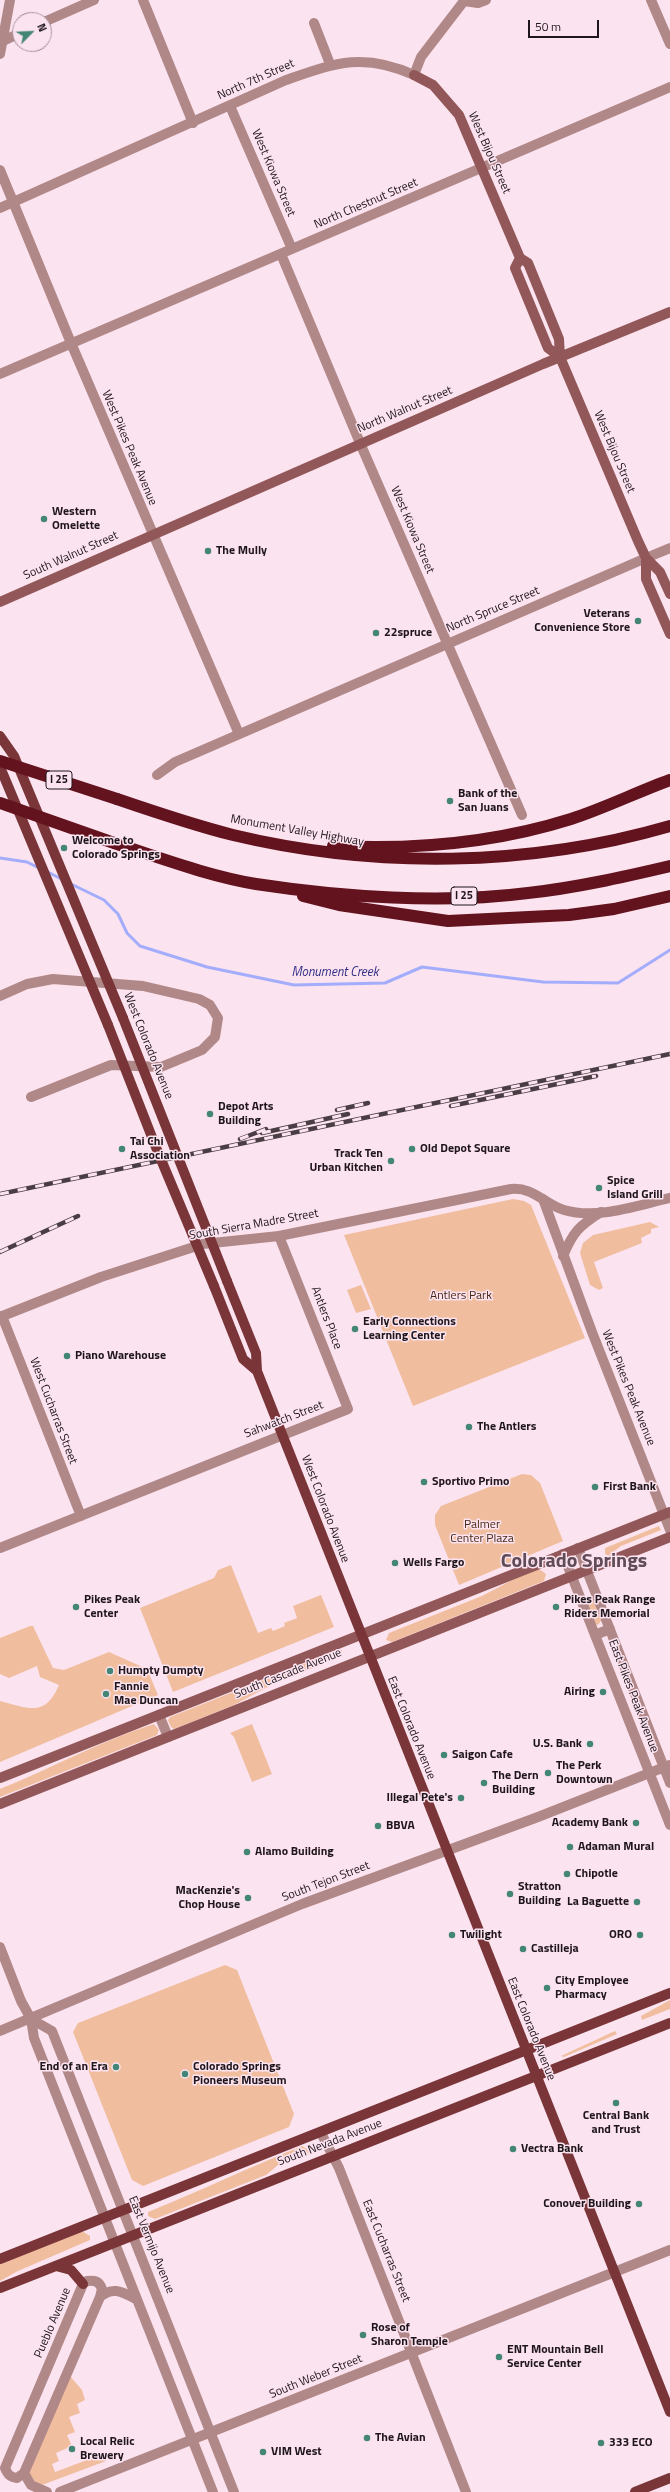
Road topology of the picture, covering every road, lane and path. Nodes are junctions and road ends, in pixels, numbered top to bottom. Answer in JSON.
{"nodes":[{"id":1,"x":10,"y":0,"type":"edge"},
{"id":2,"x":94,"y":0,"type":"edge"},
{"id":3,"x":143,"y":0,"type":"edge"},
{"id":4,"x":464,"y":0,"type":"edge"},
{"id":5,"x":486,"y":0,"type":"edge"},
{"id":6,"x":651,"y":0,"type":"edge"},
{"id":7,"x":52,"y":18,"type":"edge"},
{"id":8,"x":314,"y":22,"type":"dead end"},
{"id":9,"x":12,"y":37,"type":"edge"},
{"id":10,"x":3,"y":41,"type":"junction"},
{"id":11,"x":670,"y":44,"type":"edge"},
{"id":12,"x":0,"y":54,"type":"edge"},
{"id":13,"x":330,"y":64,"type":"junction"},
{"id":14,"x":414,"y":75,"type":"junction"},
{"id":15,"x":670,"y":87,"type":"edge"},
{"id":16,"x":230,"y":106,"type":"junction"},
{"id":17,"x":194,"y":123,"type":"junction"},
{"id":18,"x":483,"y":168,"type":"junction"},
{"id":19,"x":0,"y":170,"type":"edge"},
{"id":20,"x":12,"y":204,"type":"junction"},
{"id":21,"x":0,"y":208,"type":"edge"},
{"id":22,"x":292,"y":249,"type":"junction"},
{"id":23,"x":281,"y":254,"type":"junction"},
{"id":24,"x":670,"y":312,"type":"edge"},
{"id":25,"x":71,"y":343,"type":"junction"},
{"id":26,"x":560,"y":357,"type":"junction"},
{"id":27,"x":0,"y":374,"type":"edge"},
{"id":28,"x":360,"y":443,"type":"junction"},
{"id":29,"x":152,"y":535,"type":"junction"},
{"id":30,"x":670,"y":548,"type":"edge"},
{"id":31,"x":646,"y":558,"type":"junction"},
{"id":32,"x":670,"y":594,"type":"edge"},
{"id":33,"x":0,"y":602,"type":"edge"},
{"id":34,"x":670,"y":634,"type":"edge"},
{"id":35,"x":447,"y":644,"type":"junction"},
{"id":36,"x":239,"y":734,"type":"junction"},
{"id":37,"x":0,"y":736,"type":"edge"},
{"id":38,"x":0,"y":761,"type":"edge"},
{"id":39,"x":0,"y":768,"type":"edge"},
{"id":40,"x":157,"y":775,"type":"dead end"},
{"id":41,"x":667,"y":781,"type":"edge"},
{"id":42,"x":0,"y":803,"type":"edge"},
{"id":43,"x":522,"y":815,"type":"dead end"},
{"id":44,"x":670,"y":826,"type":"edge"},
{"id":45,"x":270,"y":842,"type":"junction"},
{"id":46,"x":670,"y":866,"type":"edge"},
{"id":47,"x":256,"y":883,"type":"junction"},
{"id":48,"x":667,"y":897,"type":"edge"},
{"id":49,"x":90,"y":980,"type":"junction"},
{"id":50,"x":109,"y":983,"type":"junction"},
{"id":51,"x":0,"y":996,"type":"edge"},
{"id":52,"x":31,"y":1097,"type":"dead end"},
{"id":53,"x":670,"y":1198,"type":"edge"},
{"id":54,"x":543,"y":1199,"type":"junction"},
{"id":55,"x":601,"y":1212,"type":"junction"},
{"id":56,"x":279,"y":1236,"type":"junction"},
{"id":57,"x":563,"y":1256,"type":"junction"},
{"id":58,"x":1,"y":1316,"type":"edge"},
{"id":59,"x":257,"y":1371,"type":"junction"},
{"id":60,"x":348,"y":1409,"type":"joint"},
{"id":61,"x":282,"y":1436,"type":"junction"},
{"id":62,"x":667,"y":1513,"type":"edge"},
{"id":63,"x":80,"y":1516,"type":"junction"},
{"id":64,"x":670,"y":1530,"type":"edge"},
{"id":65,"x":670,"y":1537,"type":"edge"},
{"id":66,"x":0,"y":1548,"type":"edge"},
{"id":67,"x":578,"y":1548,"type":"junction"},
{"id":68,"x":563,"y":1554,"type":"junction"},
{"id":69,"x":587,"y":1570,"type":"junction"},
{"id":70,"x":572,"y":1576,"type":"junction"},
{"id":71,"x":610,"y":1629,"type":"junction"},
{"id":72,"x":360,"y":1635,"type":"junction"},
{"id":73,"x":595,"y":1635,"type":"junction"},
{"id":74,"x":369,"y":1656,"type":"junction"},
{"id":75,"x":159,"y":1715,"type":"junction"},
{"id":76,"x":168,"y":1737,"type":"junction"},
{"id":77,"x":667,"y":1766,"type":"edge"},
{"id":78,"x":649,"y":1773,"type":"junction"},
{"id":79,"x":0,"y":1778,"type":"edge"},
{"id":80,"x":670,"y":1783,"type":"edge"},
{"id":81,"x":0,"y":1804,"type":"edge"},
{"id":82,"x":670,"y":1825,"type":"edge"},
{"id":83,"x":446,"y":1851,"type":"junction"},
{"id":84,"x":0,"y":1947,"type":"edge"},
{"id":85,"x":670,"y":1994,"type":"edge"},
{"id":86,"x":31,"y":2019,"type":"junction"},
{"id":87,"x":670,"y":2022,"type":"edge"},
{"id":88,"x":0,"y":2031,"type":"edge"},
{"id":89,"x":526,"y":2052,"type":"junction"},
{"id":90,"x":536,"y":2076,"type":"junction"},
{"id":91,"x":321,"y":2133,"type":"junction"},
{"id":92,"x":334,"y":2155,"type":"junction"},
{"id":93,"x":123,"y":2210,"type":"junction"},
{"id":94,"x":105,"y":2217,"type":"junction"},
{"id":95,"x":133,"y":2235,"type":"junction"},
{"id":96,"x":115,"y":2242,"type":"junction"},
{"id":97,"x":670,"y":2250,"type":"edge"},
{"id":98,"x":0,"y":2259,"type":"edge"},
{"id":99,"x":56,"y":2266,"type":"junction"},
{"id":100,"x":614,"y":2272,"type":"junction"},
{"id":101,"x":83,"y":2284,"type":"junction"},
{"id":102,"x":0,"y":2288,"type":"edge"},
{"id":103,"x":100,"y":2297,"type":"junction"},
{"id":104,"x":136,"y":2299,"type":"junction"},
{"id":105,"x":410,"y":2353,"type":"junction"},
{"id":106,"x":670,"y":2412,"type":"edge"},
{"id":107,"x":211,"y":2432,"type":"junction"},
{"id":108,"x":192,"y":2440,"type":"junction"},
{"id":109,"x":3,"y":2470,"type":"edge"},
{"id":110,"x":24,"y":2473,"type":"junction"},
{"id":111,"x":670,"y":2478,"type":"edge"},
{"id":112,"x":46,"y":2492,"type":"edge"},
{"id":113,"x":60,"y":2492,"type":"edge"},
{"id":114,"x":213,"y":2492,"type":"edge"},
{"id":115,"x":234,"y":2492,"type":"edge"},
{"id":116,"x":466,"y":2492,"type":"edge"},
{"id":117,"x":635,"y":2492,"type":"edge"}],
"edges":[{"from":1,"to":10,"type":"street"},
{"from":2,"to":7,"type":"street"},
{"from":3,"to":17,"type":"street"},
{"from":4,"to":5,"type":"street"},
{"from":4,"to":14,"type":"street"},
{"from":6,"to":11,"type":"street"},
{"from":8,"to":13,"type":"street"},
{"from":9,"to":10,"type":"street"},
{"from":10,"to":12,"type":"street"},
{"from":13,"to":14,"type":"street","name":"North 7th Street"},
{"from":13,"to":16,"type":"street","name":"North 7th Street"},
{"from":14,"to":18,"type":"main road","name":"West Bijou Street"},
{"from":15,"to":18,"type":"street","name":"North Chestnut Street"},
{"from":16,"to":17,"type":"street","name":"North 7th Street"},
{"from":16,"to":22,"type":"street","name":"West Kiowa Street"},
{"from":17,"to":20,"type":"street","name":"North 7th Street"},
{"from":18,"to":22,"type":"street","name":"North Chestnut Street"},
{"from":18,"to":26,"type":"main road","name":"West Bijou Street"},
{"from":19,"to":20,"type":"street","name":"West Pikes Peak Avenue"},
{"from":20,"to":21,"type":"street","name":"North 7th Street"},
{"from":20,"to":25,"type":"street","name":"West Pikes Peak Avenue"},
{"from":22,"to":23,"type":"street","name":"North Chestnut Street"},
{"from":23,"to":25,"type":"street","name":"North Chestnut Street"},
{"from":23,"to":28,"type":"street","name":"West Kiowa Street"},
{"from":24,"to":26,"type":"main road","name":"North Walnut Street"},
{"from":25,"to":27,"type":"street","name":"North Chestnut Street"},
{"from":25,"to":29,"type":"street","name":"West Pikes Peak Avenue"},
{"from":26,"to":28,"type":"main road","name":"North Walnut Street"},
{"from":26,"to":31,"type":"main road","name":"West Bijou Street"},
{"from":28,"to":29,"type":"main road","name":"North Walnut Street"},
{"from":28,"to":35,"type":"street","name":"West Kiowa Street"},
{"from":29,"to":33,"type":"main road","name":"South Walnut Street"},
{"from":29,"to":36,"type":"street","name":"West Pikes Peak Avenue"},
{"from":30,"to":31,"type":"street","name":"North Spruce Street"},
{"from":31,"to":32,"type":"main road","name":"West Bijou Street"},
{"from":31,"to":34,"type":"main road","name":"West Bijou Street"},
{"from":31,"to":35,"type":"street","name":"North Spruce Street"},
{"from":35,"to":36,"type":"street","name":"North Spruce Street"},
{"from":35,"to":43,"type":"street","name":"West Kiowa Street"},
{"from":36,"to":40,"type":"street","name":"North Spruce Street"},
{"from":37,"to":50,"type":"main road","name":"West Colorado Avenue"},
{"from":38,"to":45,"type":"highway","name":"Monument Valley Highway","number":"I 25","bridge":true},
{"from":39,"to":49,"type":"main road","name":"West Colorado Avenue"},
{"from":41,"to":45,"type":"highway"},
{"from":42,"to":47,"type":"highway","number":"I 25","bridge":true},
{"from":44,"to":45,"type":"highway","name":"Monument Valley Highway","number":"I 25"},
{"from":46,"to":47,"type":"highway","number":"I 25"},
{"from":47,"to":48,"type":"highway"},
{"from":49,"to":50,"type":"street"},
{"from":49,"to":51,"type":"street"},
{"from":49,"to":59,"type":"main road","name":"West Colorado Avenue","bridge":true},
{"from":50,"to":52,"type":"street"},
{"from":50,"to":59,"type":"main road","name":"West Colorado Avenue","bridge":true},
{"from":53,"to":55,"type":"street"},
{"from":54,"to":55,"type":"street","name":"South Sierra Madre Street"},
{"from":54,"to":56,"type":"street","name":"South Sierra Madre Street"},
{"from":54,"to":57,"type":"street","name":"West Pikes Peak Avenue"},
{"from":55,"to":57,"type":"street"},
{"from":56,"to":58,"type":"street","name":"South Sierra Madre Street"},
{"from":56,"to":60,"type":"street","name":"Antlers Place"},
{"from":57,"to":62,"type":"street","name":"West Pikes Peak Avenue"},
{"from":58,"to":63,"type":"street","name":"West Cucharras Street"},
{"from":59,"to":61,"type":"main road","name":"West Colorado Avenue"},
{"from":60,"to":61,"type":"street","name":"Sahwatch Street"},
{"from":61,"to":63,"type":"street","name":"Sahwatch Street"},
{"from":61,"to":72,"type":"main road","name":"West Colorado Avenue"},
{"from":62,"to":64,"type":"street","name":"West Pikes Peak Avenue"},
{"from":62,"to":67,"type":"main road","name":"South Cascade Avenue"},
{"from":63,"to":66,"type":"street"},
{"from":65,"to":69,"type":"main road","name":"South Cascade Avenue"},
{"from":67,"to":68,"type":"main road","name":"South Cascade Avenue"},
{"from":67,"to":69,"type":"street","name":"East Pikes Peak Avenue"},
{"from":68,"to":70,"type":"street","name":"East Pikes Peak Avenue"},
{"from":68,"to":72,"type":"main road","name":"South Cascade Avenue"},
{"from":69,"to":70,"type":"main road","name":"South Cascade Avenue"},
{"from":69,"to":71,"type":"street","name":"East Pikes Peak Avenue"},
{"from":70,"to":73,"type":"street","name":"East Pikes Peak Avenue"},
{"from":70,"to":74,"type":"main road","name":"South Cascade Avenue"},
{"from":71,"to":73,"type":"street"},
{"from":71,"to":77,"type":"street","name":"East Pikes Peak Avenue"},
{"from":72,"to":74,"type":"main road","name":"West Colorado Avenue"},
{"from":72,"to":75,"type":"main road","name":"South Cascade Avenue"},
{"from":73,"to":78,"type":"street","name":"East Pikes Peak Avenue"},
{"from":74,"to":76,"type":"main road","name":"South Cascade Avenue"},
{"from":74,"to":83,"type":"main road","name":"East Colorado Avenue"},
{"from":75,"to":76,"type":"street"},
{"from":75,"to":79,"type":"main road","name":"South Cascade Avenue"},
{"from":76,"to":81,"type":"main road","name":"South Cascade Avenue"},
{"from":77,"to":78,"type":"street","name":"South Tejon Street"},
{"from":77,"to":80,"type":"street","name":"East Pikes Peak Avenue"},
{"from":78,"to":82,"type":"street","name":"East Pikes Peak Avenue"},
{"from":78,"to":83,"type":"street","name":"South Tejon Street"},
{"from":83,"to":86,"type":"street","name":"South Tejon Street"},
{"from":83,"to":89,"type":"main road","name":"East Colorado Avenue"},
{"from":84,"to":86,"type":"street"},
{"from":85,"to":89,"type":"main road","name":"South Nevada Avenue"},
{"from":86,"to":88,"type":"street","name":"South Tejon Street"},
{"from":86,"to":93,"type":"street","name":"East Vermijo Avenue"},
{"from":86,"to":94,"type":"street"},
{"from":87,"to":90,"type":"main road","name":"South Nevada Avenue"},
{"from":89,"to":90,"type":"main road","name":"East Colorado Avenue"},
{"from":89,"to":91,"type":"main road","name":"South Nevada Avenue"},
{"from":90,"to":92,"type":"main road","name":"South Nevada Avenue"},
{"from":90,"to":100,"type":"main road","name":"East Colorado Avenue"},
{"from":91,"to":92,"type":"street","name":"East Cucharras Street"},
{"from":91,"to":93,"type":"main road","name":"South Nevada Avenue"},
{"from":92,"to":95,"type":"main road","name":"South Nevada Avenue"},
{"from":92,"to":105,"type":"street","name":"East Cucharras Street"},
{"from":93,"to":94,"type":"main road","name":"South Nevada Avenue"},
{"from":93,"to":95,"type":"street","name":"East Vermijo Avenue"},
{"from":94,"to":96,"type":"street"},
{"from":94,"to":98,"type":"main road","name":"South Nevada Avenue"},
{"from":95,"to":96,"type":"main road","name":"South Nevada Avenue"},
{"from":95,"to":107,"type":"street","name":"East Vermijo Avenue"},
{"from":96,"to":99,"type":"main road","name":"South Nevada Avenue"},
{"from":96,"to":104,"type":"street"},
{"from":97,"to":100,"type":"street","name":"South Weber Street"},
{"from":99,"to":101,"type":"main road"},
{"from":99,"to":102,"type":"main road","name":"South Nevada Avenue"},
{"from":100,"to":105,"type":"street","name":"South Weber Street"},
{"from":100,"to":106,"type":"main road","name":"East Colorado Avenue"},
{"from":101,"to":103,"type":"street","name":"Pueblo Avenue"},
{"from":101,"to":109,"type":"street","name":"Pueblo Avenue"},
{"from":103,"to":104,"type":"street"},
{"from":103,"to":110,"type":"street"},
{"from":104,"to":108,"type":"street"},
{"from":105,"to":107,"type":"street","name":"South Weber Street"},
{"from":105,"to":116,"type":"street","name":"East Cucharras Street"},
{"from":107,"to":108,"type":"street","name":"South Weber Street"},
{"from":107,"to":115,"type":"street","name":"East Vermijo Avenue"},
{"from":108,"to":113,"type":"street","name":"South Weber Street"},
{"from":108,"to":114,"type":"street"},
{"from":109,"to":110,"type":"street","name":"Pueblo Avenue"},
{"from":110,"to":112,"type":"street"},
{"from":111,"to":117,"type":"main road"}]}
